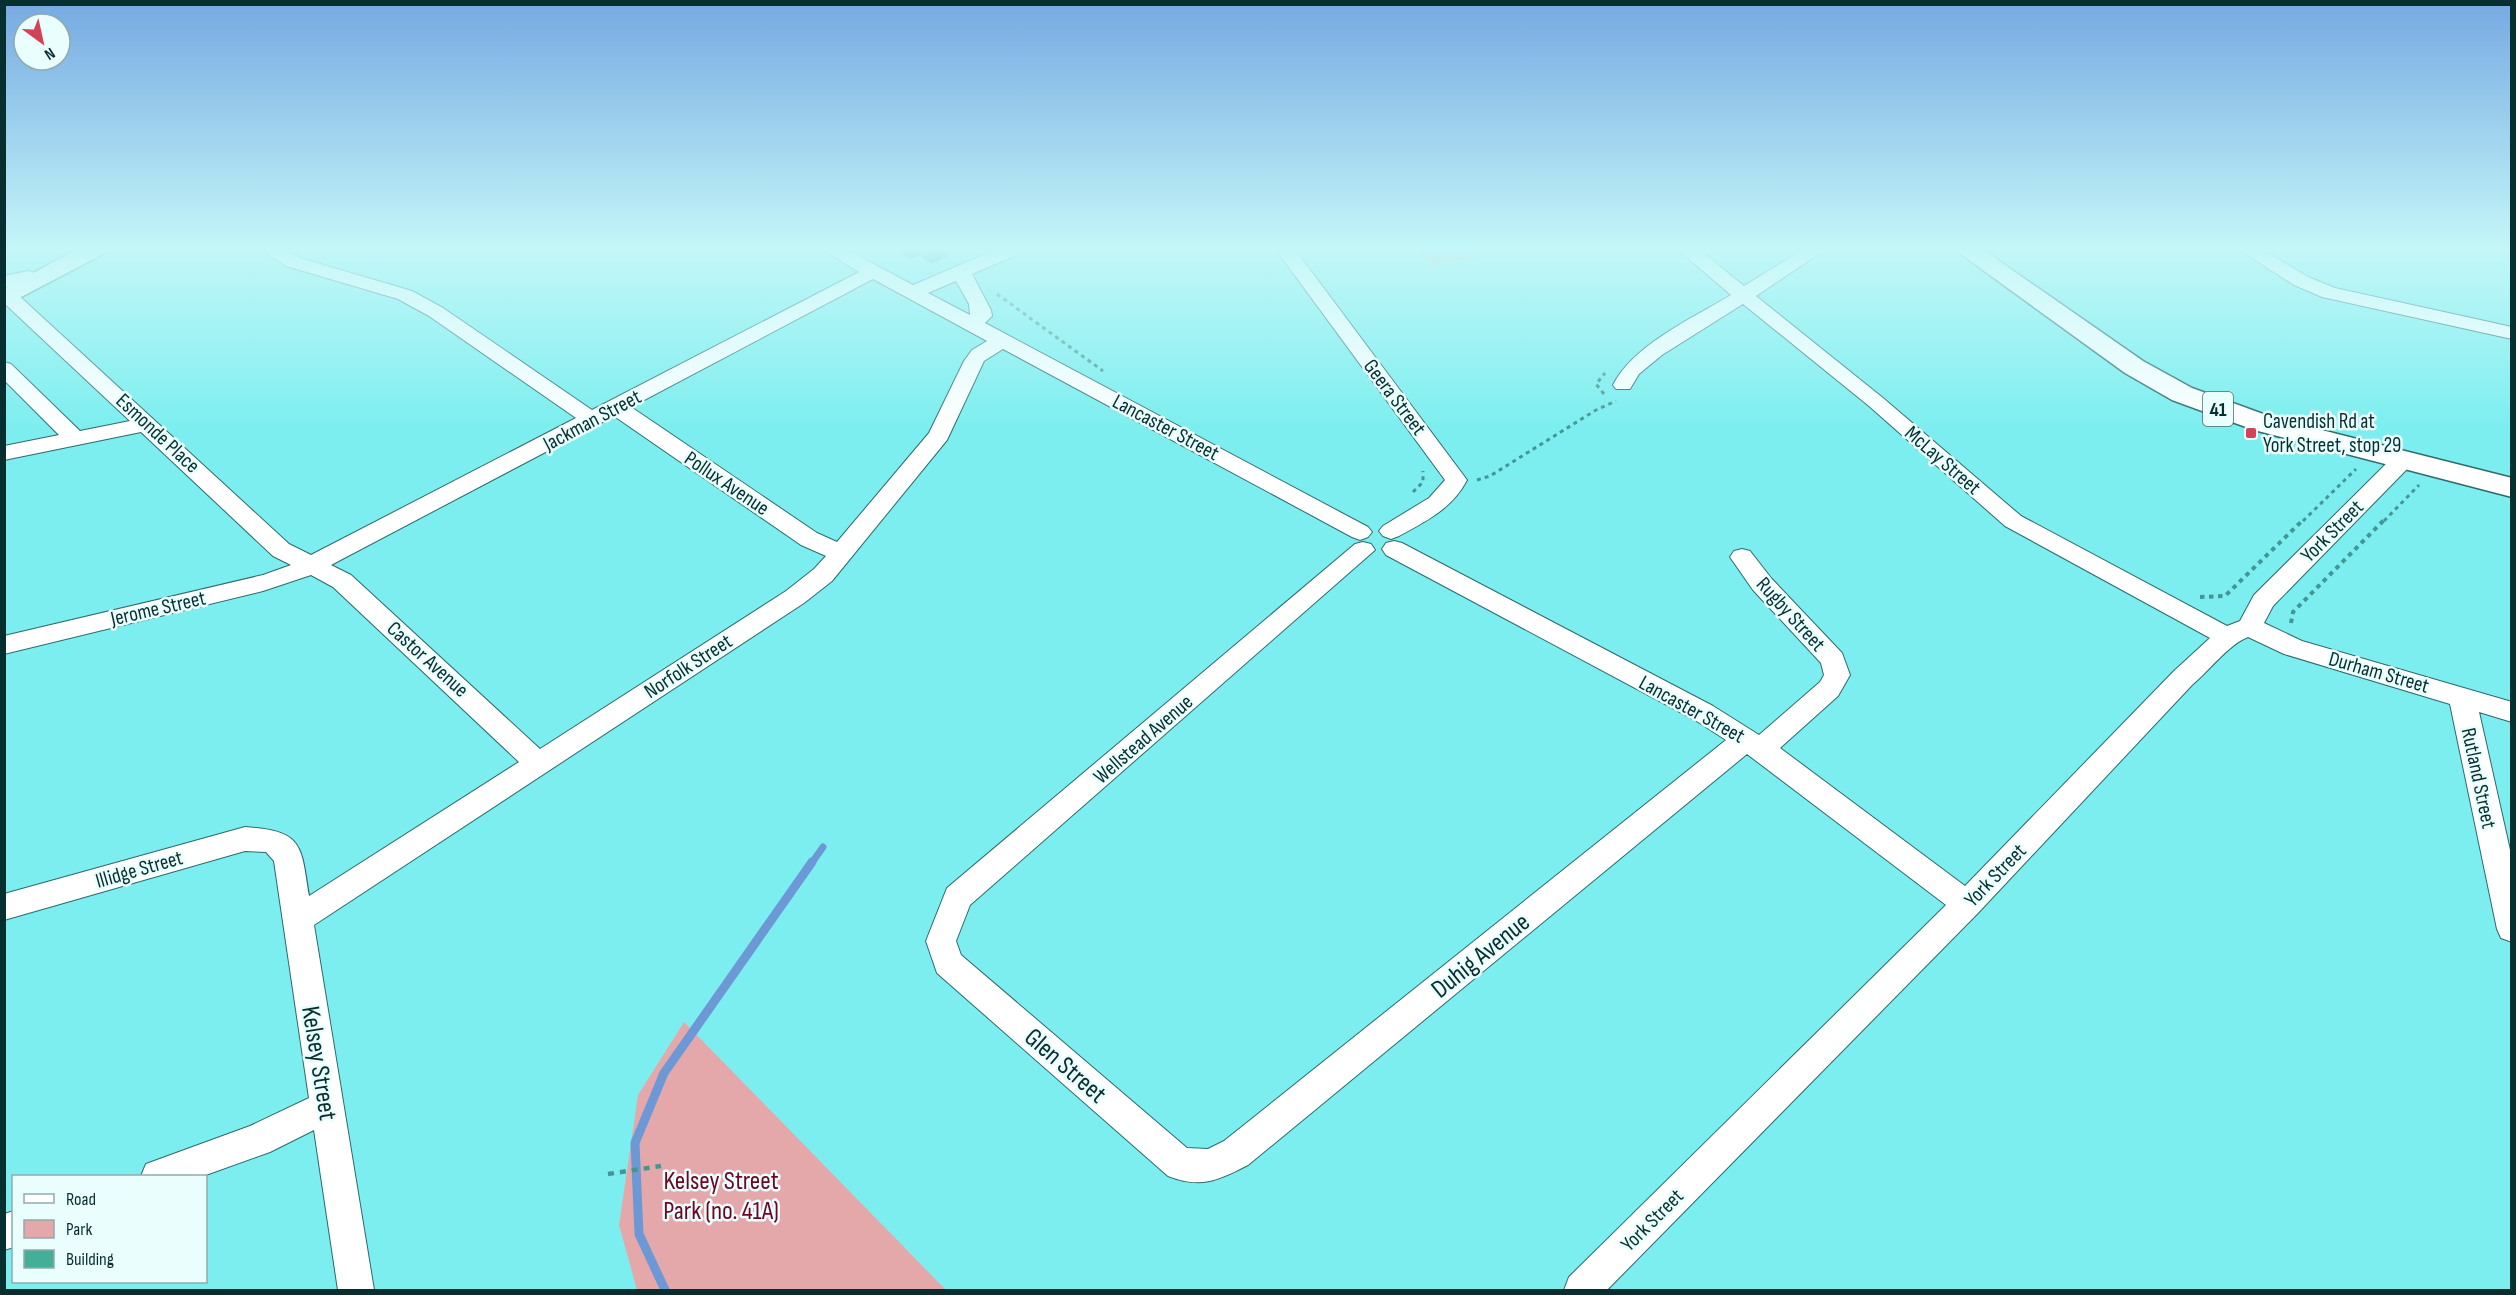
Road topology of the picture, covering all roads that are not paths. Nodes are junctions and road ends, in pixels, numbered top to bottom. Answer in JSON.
{"nodes":[{"id":1,"x":31,"y":307,"type":"edge"},
{"id":2,"x":428,"y":307,"type":"edge"},
{"id":3,"x":806,"y":307,"type":"edge"},
{"id":4,"x":943,"y":307,"type":"edge"},
{"id":5,"x":981,"y":307,"type":"edge"},
{"id":6,"x":1328,"y":307,"type":"edge"},
{"id":7,"x":1725,"y":307,"type":"edge"},
{"id":8,"x":1760,"y":307,"type":"edge"},
{"id":9,"x":2049,"y":307,"type":"edge"},
{"id":10,"x":2395,"y":307,"type":"edge"},
{"id":11,"x":972,"y":323,"type":"junction"},
{"id":12,"x":2511,"y":333,"type":"edge"},
{"id":13,"x":1004,"y":340,"type":"junction"},
{"id":14,"x":4,"y":368,"type":"edge"},
{"id":15,"x":1623,"y":385,"type":"road end"},
{"id":16,"x":616,"y":407,"type":"junction"},
{"id":17,"x":593,"y":420,"type":"junction"},
{"id":18,"x":148,"y":424,"type":"junction"},
{"id":19,"x":75,"y":439,"type":"junction"},
{"id":20,"x":4,"y":453,"type":"edge"},
{"id":21,"x":2411,"y":470,"type":"junction"},
{"id":22,"x":2511,"y":488,"type":"edge"},
{"id":23,"x":1393,"y":540,"type":"junction"},
{"id":24,"x":1362,"y":541,"type":"junction"},
{"id":25,"x":842,"y":553,"type":"junction"},
{"id":26,"x":1742,"y":557,"type":"dead end"},
{"id":27,"x":310,"y":566,"type":"junction"},
{"id":28,"x":2237,"y":631,"type":"junction"},
{"id":29,"x":4,"y":645,"type":"edge"},
{"id":30,"x":2462,"y":697,"type":"junction"},
{"id":31,"x":2511,"y":712,"type":"edge"},
{"id":32,"x":1754,"y":744,"type":"junction"},
{"id":33,"x":538,"y":763,"type":"junction"},
{"id":34,"x":274,"y":841,"type":"joint"},
{"id":35,"x":1967,"y":904,"type":"junction"},
{"id":36,"x":4,"y":907,"type":"edge"},
{"id":37,"x":298,"y":919,"type":"junction"},
{"id":38,"x":2511,"y":929,"type":"edge"},
{"id":39,"x":941,"y":940,"type":"joint"},
{"id":40,"x":326,"y":1107,"type":"junction"},
{"id":41,"x":1210,"y":1166,"type":"joint"},
{"id":42,"x":161,"y":1175,"type":"edge"},
{"id":43,"x":356,"y":1290,"type":"edge"},
{"id":44,"x":1582,"y":1290,"type":"edge"}],
"edges":[{"from":1,"to":18,"type":"street","name":"Esmonde Place"},
{"from":2,"to":17,"type":"street"},
{"from":3,"to":16,"type":"street","name":"Jackman Street"},
{"from":4,"to":11,"type":"street","name":"Lancaster Street"},
{"from":5,"to":11,"type":"street"},
{"from":6,"to":23,"type":"street","name":"Geera Street"},
{"from":7,"to":15,"type":"street"},
{"from":8,"to":28,"type":"street","name":"McLay Street"},
{"from":9,"to":21,"type":"main road","number":"41"},
{"from":10,"to":12,"type":"street"},
{"from":11,"to":13,"type":"street","name":"Lancaster Street"},
{"from":13,"to":24,"type":"street","name":"Lancaster Street"},
{"from":13,"to":25,"type":"street","name":"Norfolk Street"},
{"from":14,"to":19,"type":"street"},
{"from":16,"to":17,"type":"street","name":"Jackman Street"},
{"from":16,"to":25,"type":"street","name":"Pollux Avenue"},
{"from":17,"to":27,"type":"street","name":"Jackman Street"},
{"from":18,"to":19,"type":"street"},
{"from":18,"to":27,"type":"street","name":"Esmonde Place"},
{"from":19,"to":20,"type":"street"},
{"from":21,"to":22,"type":"main road","number":"41"},
{"from":21,"to":28,"type":"street","name":"York Street"},
{"from":23,"to":24,"type":"street"},
{"from":23,"to":32,"type":"street","name":"Lancaster Street"},
{"from":24,"to":39,"type":"street","name":"Wellstead Avenue"},
{"from":25,"to":33,"type":"street","name":"Norfolk Street"},
{"from":26,"to":32,"type":"street","name":"Rugby Street"},
{"from":27,"to":29,"type":"street","name":"Jerome Street"},
{"from":27,"to":33,"type":"street","name":"Castor Avenue"},
{"from":28,"to":30,"type":"street","name":"Durham Street"},
{"from":28,"to":35,"type":"street","name":"York Street"},
{"from":30,"to":31,"type":"street","name":"Durham Street"},
{"from":30,"to":38,"type":"street","name":"Rutland Street"},
{"from":32,"to":35,"type":"street","name":"Lancaster Street"},
{"from":32,"to":41,"type":"street","name":"Duhig Avenue"},
{"from":33,"to":37,"type":"street","name":"Norfolk Street"},
{"from":34,"to":36,"type":"street","name":"Illidge Street"},
{"from":34,"to":37,"type":"street","name":"Kelsey Street"},
{"from":35,"to":44,"type":"street","name":"York Street"},
{"from":37,"to":40,"type":"street","name":"Kelsey Street"},
{"from":39,"to":41,"type":"street","name":"Glen Street"},
{"from":40,"to":42,"type":"street"},
{"from":40,"to":43,"type":"street","name":"Kelsey Street"}]}
